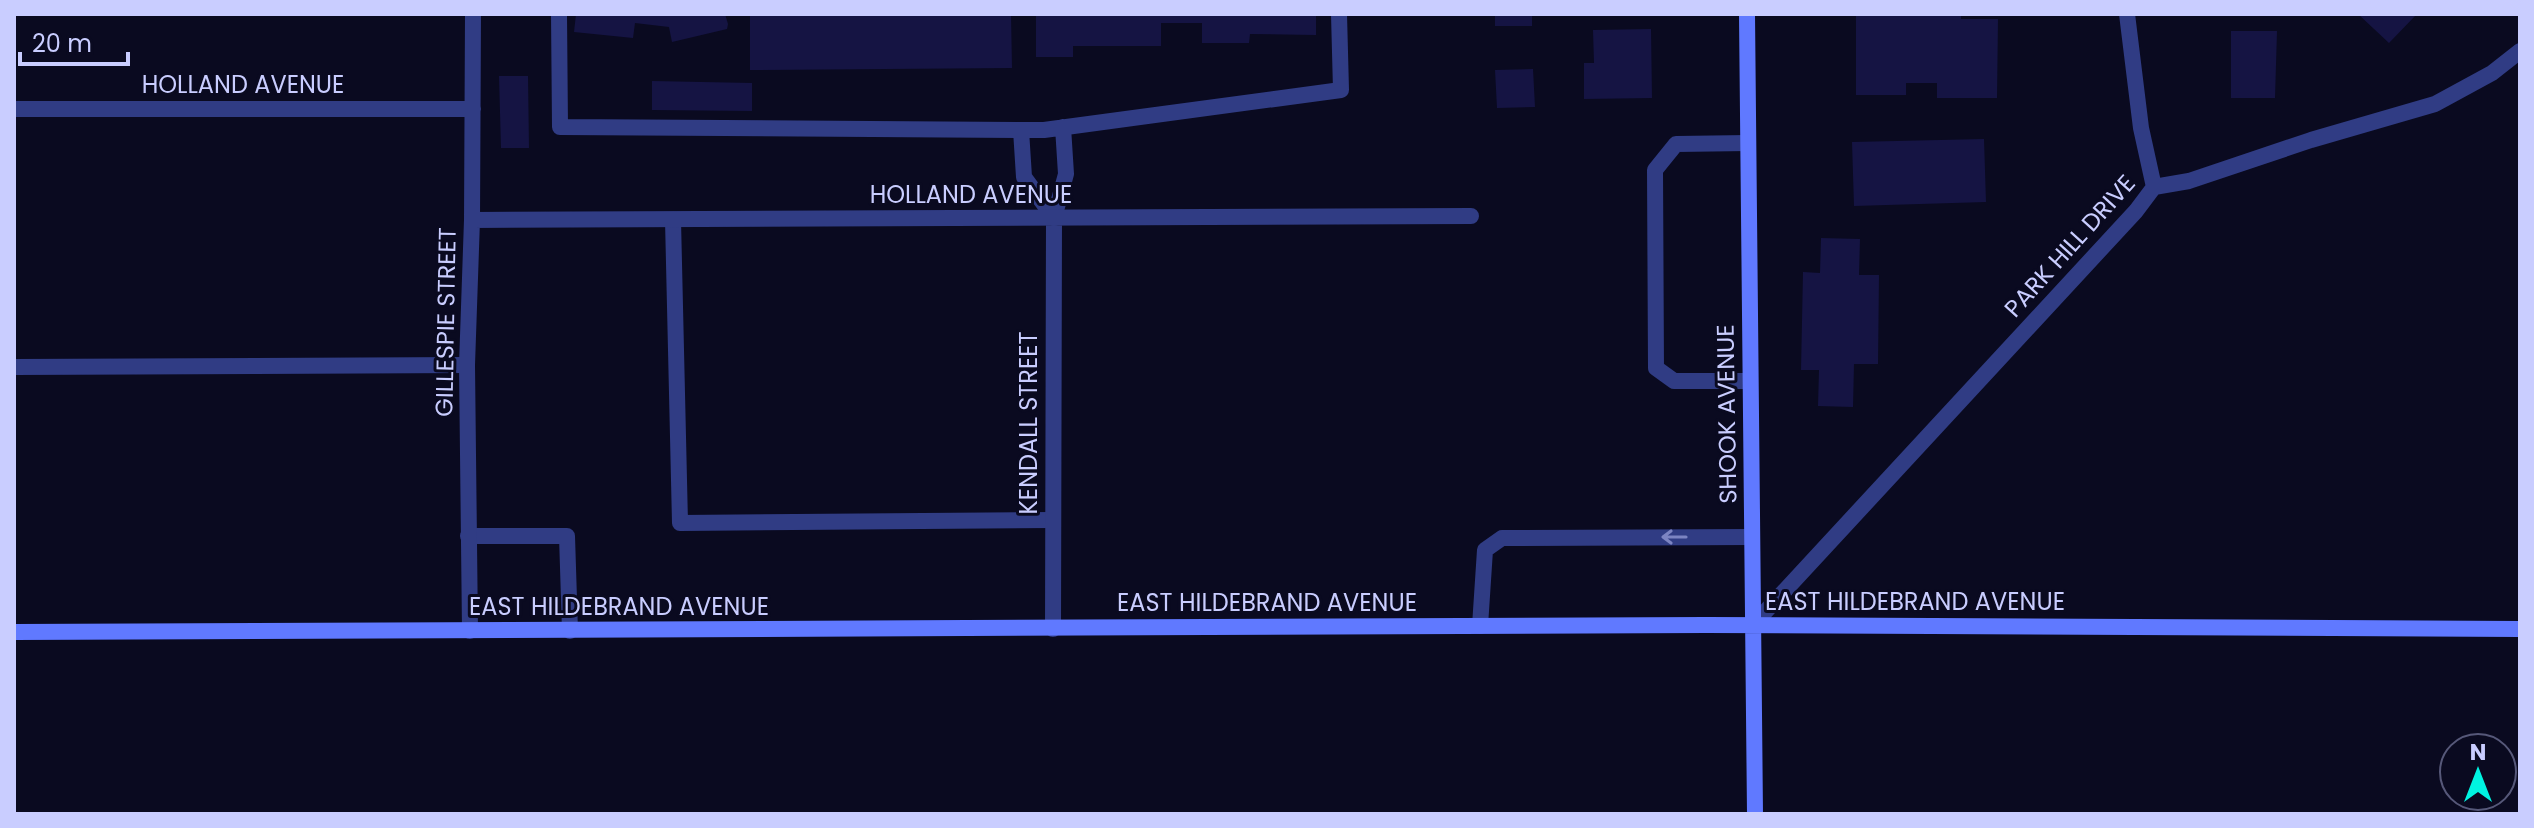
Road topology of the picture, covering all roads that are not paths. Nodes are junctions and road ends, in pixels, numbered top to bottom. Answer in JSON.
{"nodes":[{"id":1,"x":473,"y":14,"type":"edge"},
{"id":2,"x":559,"y":14,"type":"edge"},
{"id":3,"x":1339,"y":14,"type":"edge"},
{"id":4,"x":1747,"y":14,"type":"edge"},
{"id":5,"x":2127,"y":14,"type":"edge"},
{"id":6,"x":2520,"y":51,"type":"edge"},
{"id":7,"x":14,"y":109,"type":"edge"},
{"id":8,"x":473,"y":109,"type":"junction"},
{"id":9,"x":1063,"y":127,"type":"junction"},
{"id":10,"x":1021,"y":130,"type":"junction"},
{"id":11,"x":1748,"y":143,"type":"junction"},
{"id":12,"x":2154,"y":187,"type":"junction"},
{"id":13,"x":1471,"y":216,"type":"dead end"},
{"id":14,"x":1054,"y":218,"type":"junction"},
{"id":15,"x":472,"y":220,"type":"junction"},
{"id":16,"x":673,"y":220,"type":"junction"},
{"id":17,"x":467,"y":365,"type":"junction"},
{"id":18,"x":14,"y":367,"type":"edge"},
{"id":19,"x":1749,"y":381,"type":"junction"},
{"id":20,"x":1052,"y":520,"type":"junction"},
{"id":21,"x":468,"y":536,"type":"junction"},
{"id":22,"x":1752,"y":537,"type":"junction"},
{"id":23,"x":1753,"y":625,"type":"junction"},
{"id":24,"x":1480,"y":626,"type":"junction"},
{"id":25,"x":1053,"y":629,"type":"junction"},
{"id":26,"x":2520,"y":629,"type":"edge"},
{"id":27,"x":470,"y":631,"type":"junction"},
{"id":28,"x":570,"y":631,"type":"junction"},
{"id":29,"x":14,"y":632,"type":"edge"},
{"id":30,"x":1755,"y":814,"type":"edge"}],
"edges":[{"from":1,"to":8,"type":"street","name":"GILLESPIE STREET"},
{"from":2,"to":10,"type":"street"},
{"from":3,"to":9,"type":"street"},
{"from":4,"to":11,"type":"main road","name":"SHOOK AVENUE"},
{"from":5,"to":12,"type":"street"},
{"from":6,"to":12,"type":"street","name":"PARK HILL DRIVE"},
{"from":7,"to":8,"type":"street","name":"HOLLAND AVENUE"},
{"from":8,"to":15,"type":"street","name":"GILLESPIE STREET"},
{"from":9,"to":10,"type":"street"},
{"from":9,"to":14,"type":"street","name":"KENDALL STREET"},
{"from":10,"to":14,"type":"street"},
{"from":11,"to":19,"type":"main road","name":"SHOOK AVENUE"},
{"from":11,"to":19,"type":"street"},
{"from":12,"to":23,"type":"street","name":"PARK HILL DRIVE"},
{"from":13,"to":14,"type":"street","name":"HOLLAND AVENUE"},
{"from":14,"to":16,"type":"street","name":"HOLLAND AVENUE"},
{"from":14,"to":20,"type":"street","name":"KENDALL STREET"},
{"from":15,"to":16,"type":"street","name":"HOLLAND AVENUE"},
{"from":15,"to":17,"type":"street","name":"GILLESPIE STREET"},
{"from":16,"to":20,"type":"street"},
{"from":17,"to":18,"type":"street"},
{"from":17,"to":21,"type":"street","name":"GILLESPIE STREET"},
{"from":19,"to":22,"type":"main road","name":"SHOOK AVENUE"},
{"from":20,"to":25,"type":"street","name":"KENDALL STREET"},
{"from":21,"to":27,"type":"street","name":"GILLESPIE STREET"},
{"from":21,"to":28,"type":"street"},
{"from":22,"to":23,"type":"main road","name":"SHOOK AVENUE"},
{"from":22,"to":24,"type":"street","one_way":true},
{"from":23,"to":24,"type":"main road","name":"EAST HILDEBRAND AVENUE"},
{"from":23,"to":26,"type":"main road","name":"EAST HILDEBRAND AVENUE"},
{"from":23,"to":30,"type":"main road","name":"SHOOK AVENUE"},
{"from":24,"to":25,"type":"main road","name":"EAST HILDEBRAND AVENUE"},
{"from":25,"to":28,"type":"main road","name":"EAST HILDEBRAND AVENUE"},
{"from":27,"to":28,"type":"main road","name":"EAST HILDEBRAND AVENUE"},
{"from":27,"to":29,"type":"main road","name":"EAST HILDEBRAND AVENUE"}]}
